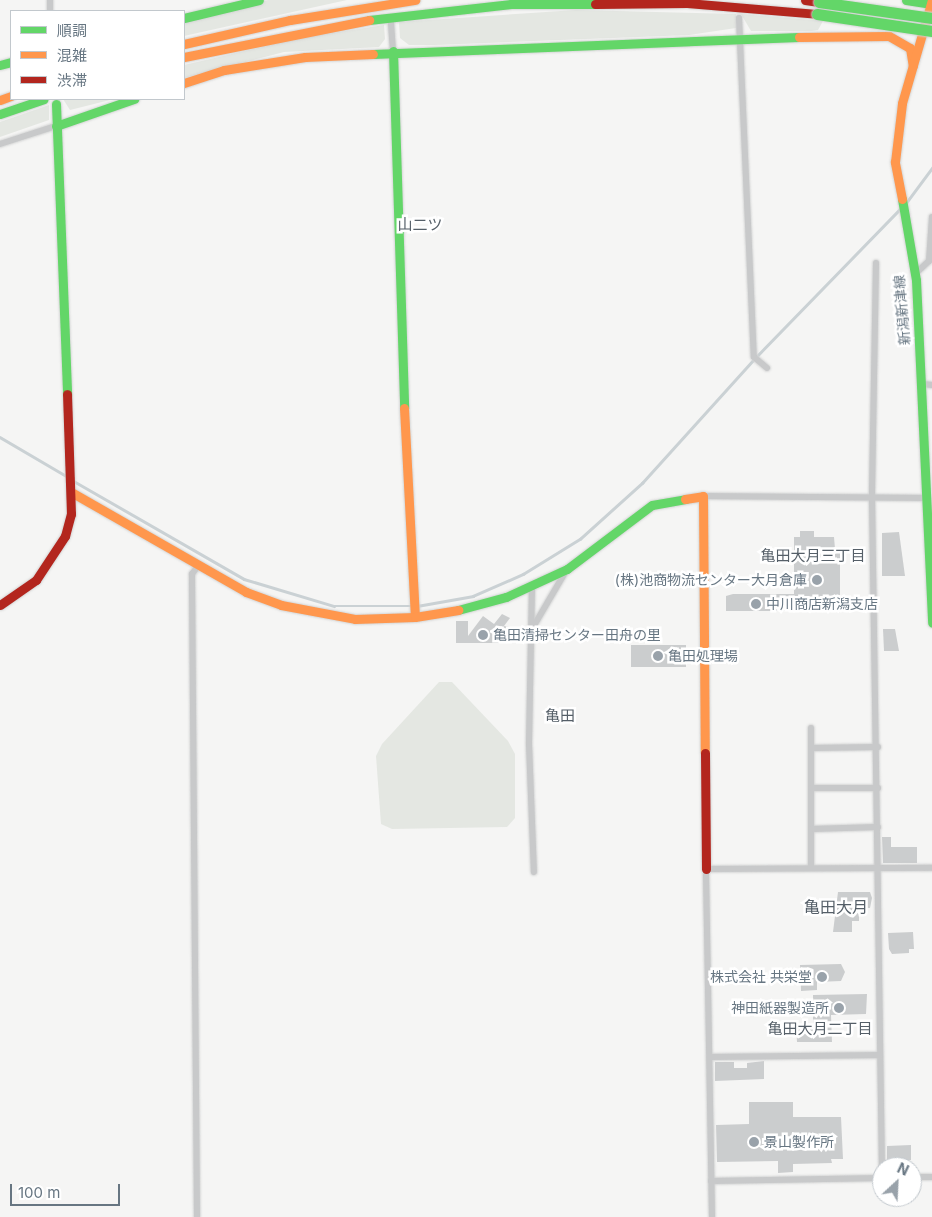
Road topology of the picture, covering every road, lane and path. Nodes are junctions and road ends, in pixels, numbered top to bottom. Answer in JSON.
{"nodes":[{"id":1,"x":259,"y":0,"type":"edge"},
{"id":2,"x":415,"y":0,"type":"edge"},
{"id":3,"x":805,"y":0,"type":"edge"},
{"id":4,"x":909,"y":0,"type":"edge"},
{"id":5,"x":931,"y":3,"type":"edge"},
{"id":6,"x":185,"y":18,"type":"edge"},
{"id":7,"x":739,"y":18,"type":"dead end"},
{"id":8,"x":932,"y":18,"type":"edge"},
{"id":9,"x":391,"y":23,"type":"dead end"},
{"id":10,"x":932,"y":31,"type":"edge"},
{"id":11,"x":740,"y":38,"type":"junction"},
{"id":12,"x":185,"y":44,"type":"edge"},
{"id":13,"x":393,"y":51,"type":"junction"},
{"id":14,"x":185,"y":57,"type":"edge"},
{"id":15,"x":913,"y":66,"type":"junction"},
{"id":16,"x":185,"y":83,"type":"edge"},
{"id":17,"x":41,"y":100,"type":"edge"},
{"id":18,"x":131,"y":100,"type":"edge"},
{"id":19,"x":56,"y":104,"type":"dead end"},
{"id":20,"x":0,"y":114,"type":"edge"},
{"id":21,"x":56,"y":126,"type":"junction"},
{"id":22,"x":0,"y":144,"type":"edge"},
{"id":23,"x":932,"y":217,"type":"edge"},
{"id":24,"x":876,"y":263,"type":"dead end"},
{"id":25,"x":914,"y":274,"type":"junction"},
{"id":26,"x":768,"y":368,"type":"dead end"},
{"id":27,"x":928,"y":385,"type":"edge"},
{"id":28,"x":71,"y":488,"type":"junction"},
{"id":29,"x":703,"y":496,"type":"junction"},
{"id":30,"x":872,"y":498,"type":"junction"},
{"id":31,"x":926,"y":498,"type":"junction"},
{"id":32,"x":931,"y":557,"type":"edge"},
{"id":33,"x":198,"y":566,"type":"junction"},
{"id":34,"x":567,"y":568,"type":"junction"},
{"id":35,"x":532,"y":586,"type":"junction"},
{"id":36,"x":0,"y":605,"type":"edge"},
{"id":37,"x":415,"y":615,"type":"junction"},
{"id":38,"x":932,"y":623,"type":"edge"},
{"id":39,"x":531,"y":630,"type":"junction"},
{"id":40,"x":811,"y":728,"type":"dead end"},
{"id":41,"x":878,"y":747,"type":"junction"},
{"id":42,"x":811,"y":748,"type":"junction"},
{"id":43,"x":811,"y":788,"type":"junction"},
{"id":44,"x":878,"y":788,"type":"junction"},
{"id":45,"x":878,"y":827,"type":"junction"},
{"id":46,"x":811,"y":829,"type":"junction"},
{"id":47,"x":812,"y":868,"type":"junction"},
{"id":48,"x":878,"y":868,"type":"junction"},
{"id":49,"x":932,"y":868,"type":"edge"},
{"id":50,"x":706,"y":869,"type":"junction"},
{"id":51,"x":534,"y":872,"type":"dead end"},
{"id":52,"x":880,"y":1055,"type":"junction"},
{"id":53,"x":712,"y":1058,"type":"junction"},
{"id":54,"x":882,"y":1157,"type":"edge"},
{"id":55,"x":872,"y":1178,"type":"edge"},
{"id":56,"x":710,"y":1181,"type":"junction"},
{"id":57,"x":197,"y":1217,"type":"edge"},
{"id":58,"x":712,"y":1217,"type":"edge"}],
"edges":[{"from":1,"to":6,"type":"main road"},
{"from":2,"to":12,"type":"main road"},
{"from":3,"to":8,"type":"main road","bridge":true},
{"from":4,"to":5,"type":"main road"},
{"from":5,"to":15,"type":"main road","name":"新潟新津線"},
{"from":7,"to":11,"type":"street"},
{"from":9,"to":13,"type":"street"},
{"from":10,"to":14,"type":"main road","bridge":true},
{"from":11,"to":13,"type":"main road"},
{"from":11,"to":15,"type":"main road"},
{"from":11,"to":26,"type":"street"},
{"from":13,"to":16,"type":"main road"},
{"from":13,"to":37,"type":"main road"},
{"from":15,"to":25,"type":"main road","name":"新潟新津線"},
{"from":17,"to":20,"type":"main road"},
{"from":18,"to":21,"type":"main road"},
{"from":19,"to":21,"type":"main road"},
{"from":21,"to":22,"type":"street"},
{"from":21,"to":28,"type":"main road"},
{"from":23,"to":25,"type":"street"},
{"from":24,"to":30,"type":"street"},
{"from":25,"to":27,"type":"main road","name":"新潟新津線"},
{"from":27,"to":31,"type":"main road","name":"新潟新津線"},
{"from":28,"to":33,"type":"main road"},
{"from":28,"to":36,"type":"main road"},
{"from":29,"to":30,"type":"street"},
{"from":29,"to":34,"type":"main road"},
{"from":29,"to":50,"type":"main road"},
{"from":30,"to":31,"type":"street"},
{"from":30,"to":41,"type":"street"},
{"from":31,"to":32,"type":"main road","name":"新潟新津線"},
{"from":32,"to":38,"type":"main road","name":"新潟新津線"},
{"from":33,"to":37,"type":"main road"},
{"from":33,"to":57,"type":"street"},
{"from":34,"to":35,"type":"main road"},
{"from":34,"to":39,"type":"street"},
{"from":35,"to":37,"type":"main road"},
{"from":35,"to":39,"type":"street"},
{"from":39,"to":51,"type":"street"},
{"from":40,"to":42,"type":"street"},
{"from":41,"to":42,"type":"street"},
{"from":41,"to":44,"type":"street"},
{"from":42,"to":43,"type":"street"},
{"from":43,"to":44,"type":"street"},
{"from":43,"to":46,"type":"street"},
{"from":44,"to":45,"type":"street"},
{"from":45,"to":46,"type":"street"},
{"from":45,"to":48,"type":"street"},
{"from":46,"to":47,"type":"street"},
{"from":47,"to":48,"type":"street"},
{"from":47,"to":50,"type":"street"},
{"from":48,"to":49,"type":"street"},
{"from":48,"to":52,"type":"street"},
{"from":50,"to":53,"type":"street"},
{"from":52,"to":53,"type":"street"},
{"from":52,"to":54,"type":"street"},
{"from":53,"to":56,"type":"street"},
{"from":55,"to":56,"type":"street"},
{"from":56,"to":58,"type":"street"}]}
